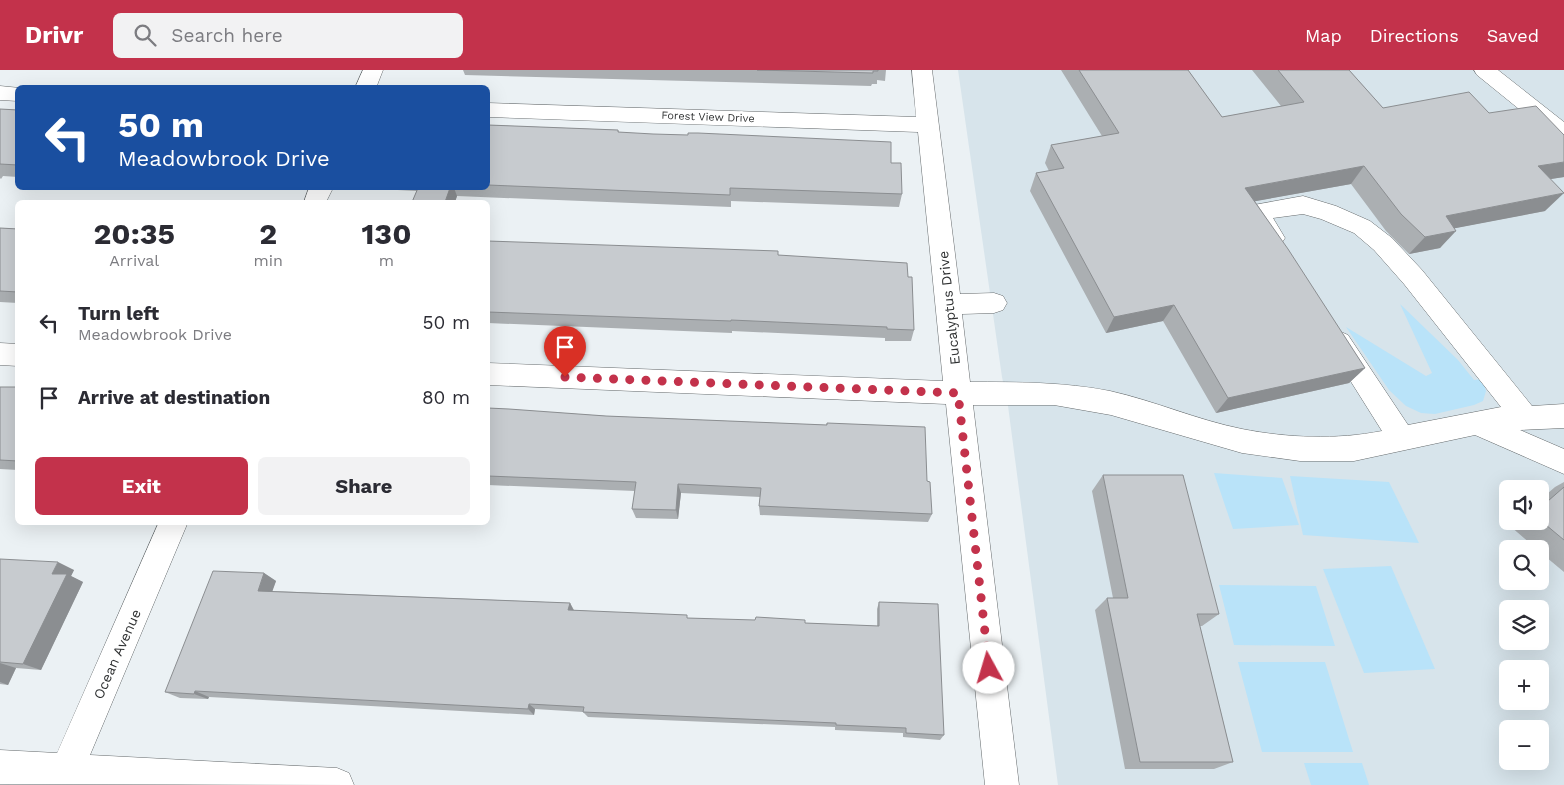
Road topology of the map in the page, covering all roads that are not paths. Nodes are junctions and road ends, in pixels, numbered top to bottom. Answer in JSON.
{"nodes":[{"id":1,"x":373,"y":70,"type":"edge"},
{"id":2,"x":922,"y":70,"type":"edge"},
{"id":3,"x":1484,"y":70,"type":"edge"},
{"id":4,"x":366,"y":85,"type":"edge"},
{"id":5,"x":0,"y":93,"type":"edge"},
{"id":6,"x":15,"y":94,"type":"edge"},
{"id":7,"x":490,"y":110,"type":"edge"},
{"id":8,"x":928,"y":124,"type":"junction"},
{"id":9,"x":1564,"y":134,"type":"edge"},
{"id":10,"x":1287,"y":260,"type":"edge"},
{"id":11,"x":994,"y":303,"type":"dead end"},
{"id":12,"x":948,"y":304,"type":"junction"},
{"id":13,"x":1328,"y":325,"type":"edge"},
{"id":14,"x":0,"y":354,"type":"edge"},
{"id":15,"x":15,"y":355,"type":"edge"},
{"id":16,"x":490,"y":374,"type":"edge"},
{"id":17,"x":958,"y":393,"type":"junction"},
{"id":18,"x":1561,"y":417,"type":"edge"},
{"id":19,"x":1525,"y":418,"type":"junction"},
{"id":20,"x":1476,"y":423,"type":"junction"},
{"id":21,"x":1402,"y":439,"type":"junction"},
{"id":22,"x":1564,"y":462,"type":"edge"},
{"id":23,"x":173,"y":525,"type":"edge"},
{"id":24,"x":0,"y":767,"type":"edge"},
{"id":25,"x":63,"y":778,"type":"edge"},
{"id":26,"x":337,"y":785,"type":"edge"},
{"id":27,"x":1002,"y":785,"type":"edge"}],
"edges":[{"from":1,"to":4,"type":"street"},
{"from":2,"to":8,"type":"street","name":"Eucalyptus Drive"},
{"from":3,"to":9,"type":"street"},
{"from":5,"to":6,"type":"street"},
{"from":7,"to":8,"type":"street","name":"Forest View Drive"},
{"from":8,"to":12,"type":"street","name":"Eucalyptus Drive"},
{"from":10,"to":19,"type":"street"},
{"from":11,"to":12,"type":"street"},
{"from":12,"to":17,"type":"street","name":"Eucalyptus Drive"},
{"from":13,"to":21,"type":"street"},
{"from":14,"to":15,"type":"street"},
{"from":16,"to":17,"type":"street"},
{"from":17,"to":21,"type":"street"},
{"from":17,"to":27,"type":"street","name":"Eucalyptus Drive"},
{"from":18,"to":19,"type":"street"},
{"from":19,"to":20,"type":"street"},
{"from":20,"to":21,"type":"street"},
{"from":20,"to":22,"type":"street"},
{"from":23,"to":25,"type":"street","name":"Ocean Avenue"},
{"from":24,"to":25,"type":"street"},
{"from":25,"to":26,"type":"street"}]}
